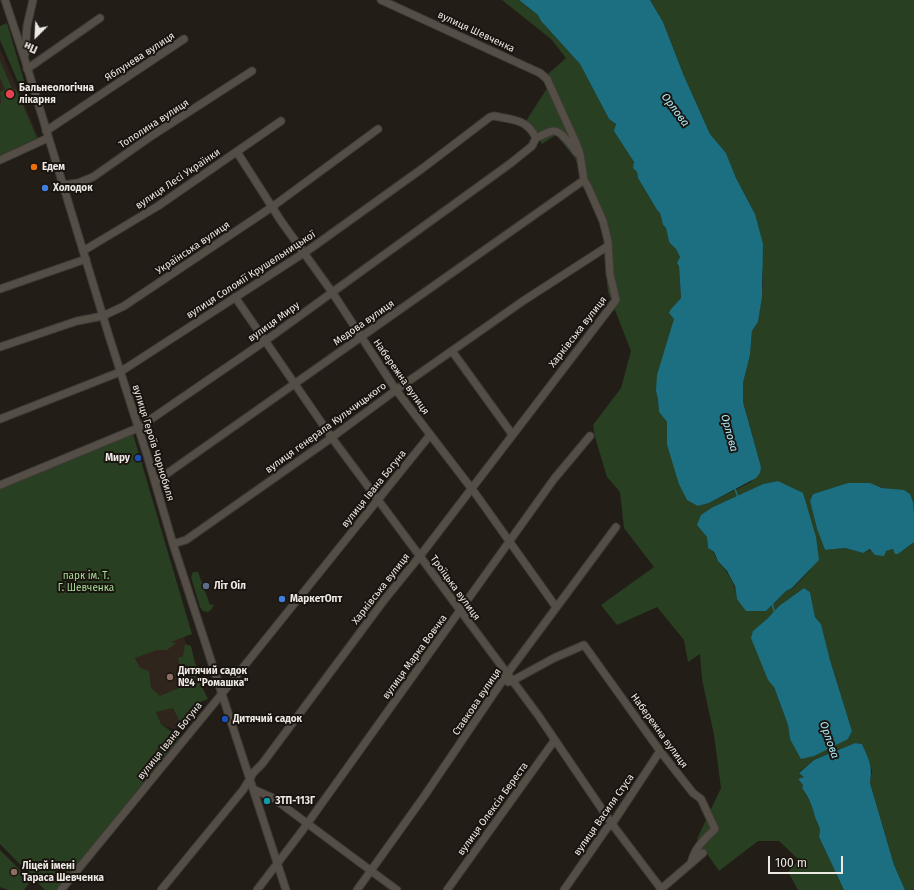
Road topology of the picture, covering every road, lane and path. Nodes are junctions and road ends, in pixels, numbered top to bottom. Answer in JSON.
{"nodes":[{"id":1,"x":5,"y":0,"type":"edge"},
{"id":2,"x":33,"y":0,"type":"edge"},
{"id":3,"x":381,"y":0,"type":"edge"},
{"id":4,"x":100,"y":18,"type":"dead end"},
{"id":5,"x":184,"y":39,"type":"dead end"},
{"id":6,"x":25,"y":60,"type":"junction"},
{"id":7,"x":27,"y":69,"type":"junction"},
{"id":8,"x":252,"y":71,"type":"dead end"},
{"id":9,"x":281,"y":121,"type":"dead end"},
{"id":10,"x":378,"y":129,"type":"dead end"},
{"id":11,"x":46,"y":131,"type":"junction"},
{"id":12,"x":48,"y":138,"type":"junction"},
{"id":13,"x":536,"y":138,"type":"junction"},
{"id":14,"x":236,"y":152,"type":"junction"},
{"id":15,"x":580,"y":157,"type":"junction"},
{"id":16,"x":0,"y":160,"type":"edge"},
{"id":17,"x":584,"y":180,"type":"junction"},
{"id":18,"x":63,"y":185,"type":"junction"},
{"id":19,"x":272,"y":207,"type":"junction"},
{"id":20,"x":608,"y":246,"type":"junction"},
{"id":21,"x":83,"y":251,"type":"junction"},
{"id":22,"x":303,"y":253,"type":"junction"},
{"id":23,"x":86,"y":259,"type":"junction"},
{"id":24,"x":0,"y":289,"type":"edge"},
{"id":25,"x":332,"y":292,"type":"junction"},
{"id":26,"x":235,"y":297,"type":"junction"},
{"id":27,"x":102,"y":316,"type":"junction"},
{"id":28,"x":361,"y":338,"type":"junction"},
{"id":29,"x":265,"y":341,"type":"junction"},
{"id":30,"x":0,"y":347,"type":"edge"},
{"id":31,"x":452,"y":351,"type":"junction"},
{"id":32,"x":120,"y":372,"type":"junction"},
{"id":33,"x":294,"y":384,"type":"junction"},
{"id":34,"x":396,"y":390,"type":"junction"},
{"id":35,"x":0,"y":419,"type":"edge"},
{"id":36,"x":138,"y":428,"type":"junction"},
{"id":37,"x":512,"y":434,"type":"junction"},
{"id":38,"x":430,"y":435,"type":"junction"},
{"id":39,"x":590,"y":436,"type":"dead end"},
{"id":40,"x":332,"y":438,"type":"junction"},
{"id":41,"x":156,"y":482,"type":"junction"},
{"id":42,"x":0,"y":484,"type":"edge"},
{"id":43,"x":470,"y":488,"type":"junction"},
{"id":44,"x":378,"y":500,"type":"junction"},
{"id":45,"x":616,"y":526,"type":"dead end"},
{"id":46,"x":509,"y":542,"type":"junction"},
{"id":47,"x":174,"y":544,"type":"junction"},
{"id":48,"x":420,"y":556,"type":"junction"},
{"id":49,"x":556,"y":608,"type":"junction"},
{"id":50,"x":460,"y":611,"type":"junction"},
{"id":51,"x":507,"y":674,"type":"junction"},
{"id":52,"x":512,"y":681,"type":"junction"},
{"id":53,"x":502,"y":684,"type":"junction"},
{"id":54,"x":222,"y":693,"type":"junction"},
{"id":55,"x":554,"y":740,"type":"junction"},
{"id":56,"x":660,"y":752,"type":"junction"},
{"id":57,"x":250,"y":779,"type":"junction"},
{"id":58,"x":253,"y":789,"type":"junction"},
{"id":59,"x":308,"y":823,"type":"junction"},
{"id":60,"x":612,"y":824,"type":"junction"},
{"id":61,"x":703,"y":853,"type":"dead end"},
{"id":62,"x":691,"y":862,"type":"junction"},
{"id":63,"x":278,"y":865,"type":"junction"},
{"id":64,"x":371,"y":870,"type":"junction"},
{"id":65,"x":61,"y":890,"type":"edge"},
{"id":66,"x":161,"y":890,"type":"edge"},
{"id":67,"x":257,"y":890,"type":"edge"},
{"id":68,"x":286,"y":890,"type":"edge"},
{"id":69,"x":357,"y":890,"type":"edge"},
{"id":70,"x":397,"y":890,"type":"edge"},
{"id":71,"x":447,"y":890,"type":"edge"},
{"id":72,"x":564,"y":890,"type":"edge"},
{"id":73,"x":661,"y":890,"type":"edge"}],
"edges":[{"from":1,"to":6,"type":"street","name":"вулиця Героїв Чорнобиля"},
{"from":2,"to":6,"type":"street"},
{"from":3,"to":15,"type":"street","name":"вулиця Шевченка"},
{"from":4,"to":7,"type":"street"},
{"from":5,"to":11,"type":"street","name":"Яблунева вулиця"},
{"from":6,"to":7,"type":"street","name":"вулиця Героїв Чорнобиля"},
{"from":7,"to":11,"type":"street","name":"вулиця Героїв Чорнобиля"},
{"from":8,"to":18,"type":"street","name":"Тополина вулиця"},
{"from":9,"to":14,"type":"street","name":"вулиця Лесі Українки"},
{"from":10,"to":19,"type":"street","name":"Українська вулиця"},
{"from":11,"to":12,"type":"street","name":"вулиця Героїв Чорнобиля"},
{"from":12,"to":16,"type":"street"},
{"from":12,"to":18,"type":"street","name":"вулиця Героїв Чорнобиля"},
{"from":13,"to":15,"type":"street"},
{"from":13,"to":22,"type":"street","name":"вулиця Соломії Крушельницької"},
{"from":13,"to":25,"type":"street","name":"вулиця Миру"},
{"from":14,"to":19,"type":"street","name":"Набережна вулиця"},
{"from":14,"to":21,"type":"street","name":"вулиця Лесі Українки"},
{"from":15,"to":17,"type":"street"},
{"from":17,"to":20,"type":"street"},
{"from":17,"to":28,"type":"street","name":"Медова вулиця"},
{"from":18,"to":21,"type":"street","name":"вулиця Героїв Чорнобиля"},
{"from":19,"to":22,"type":"street","name":"Набережна вулиця"},
{"from":19,"to":27,"type":"street","name":"Українська вулиця"},
{"from":20,"to":31,"type":"street","name":"вулиця генерала Кульчицького"},
{"from":20,"to":37,"type":"street","name":"Харківська вулиця"},
{"from":21,"to":23,"type":"street","name":"вулиця Героїв Чорнобиля"},
{"from":22,"to":25,"type":"street","name":"Набережна вулиця"},
{"from":22,"to":26,"type":"street","name":"вулиця Соломії Крушельницької"},
{"from":23,"to":24,"type":"street"},
{"from":23,"to":27,"type":"street","name":"вулиця Героїв Чорнобиля"},
{"from":25,"to":28,"type":"street","name":"Набережна вулиця"},
{"from":25,"to":29,"type":"street","name":"вулиця Миру"},
{"from":26,"to":29,"type":"street","name":"Троїцька вулиця"},
{"from":26,"to":32,"type":"street","name":"вулиця Соломії Крушельницької"},
{"from":27,"to":30,"type":"street","name":"Українська вулиця"},
{"from":27,"to":32,"type":"street","name":"вулиця Героїв Чорнобиля"},
{"from":28,"to":33,"type":"street","name":"Медова вулиця"},
{"from":28,"to":34,"type":"street","name":"Набережна вулиця"},
{"from":29,"to":33,"type":"street","name":"Троїцька вулиця"},
{"from":29,"to":36,"type":"street","name":"вулиця Миру"},
{"from":31,"to":34,"type":"street","name":"вулиця генерала Кульчицького"},
{"from":31,"to":37,"type":"street"},
{"from":32,"to":35,"type":"street","name":"вулиця Соломії Крушельницької"},
{"from":32,"to":36,"type":"street","name":"вулиця Героїв Чорнобиля"},
{"from":33,"to":40,"type":"street","name":"Троїцька вулиця"},
{"from":33,"to":41,"type":"street","name":"Медова вулиця"},
{"from":34,"to":38,"type":"street","name":"Набережна вулиця"},
{"from":34,"to":40,"type":"street","name":"вулиця генерала Кульчицького"},
{"from":36,"to":41,"type":"street","name":"вулиця Героїв Чорнобиля"},
{"from":36,"to":42,"type":"street","name":"вулиця Миру"},
{"from":37,"to":43,"type":"street","name":"Харківська вулиця"},
{"from":38,"to":43,"type":"street","name":"Набережна вулиця"},
{"from":38,"to":44,"type":"street","name":"вулиця Івана Богуна"},
{"from":39,"to":46,"type":"street","name":"вулиця Марка Вовчка"},
{"from":40,"to":44,"type":"street","name":"Троїцька вулиця"},
{"from":40,"to":47,"type":"street","name":"вулиця генерала Кульчицького"},
{"from":41,"to":47,"type":"street","name":"вулиця Героїв Чорнобиля"},
{"from":43,"to":46,"type":"street","name":"Набережна вулиця"},
{"from":43,"to":48,"type":"street","name":"Харківська вулиця"},
{"from":44,"to":48,"type":"street","name":"Троїцька вулиця"},
{"from":44,"to":54,"type":"street","name":"вулиця Івана Богуна"},
{"from":45,"to":49,"type":"street","name":"Ставкова вулиця"},
{"from":46,"to":49,"type":"street","name":"Набережна вулиця"},
{"from":46,"to":50,"type":"street","name":"вулиця Марка Вовчка"},
{"from":47,"to":54,"type":"street","name":"вулиця Героїв Чорнобиля"},
{"from":48,"to":50,"type":"street","name":"Троїцька вулиця"},
{"from":48,"to":57,"type":"street","name":"Харківська вулиця"},
{"from":49,"to":51,"type":"street","name":"Ставкова вулиця"},
{"from":50,"to":51,"type":"street","name":"Троїцька вулиця"},
{"from":50,"to":59,"type":"street","name":"вулиця Марка Вовчка"},
{"from":51,"to":52,"type":"street","name":"Троїцька вулиця"},
{"from":51,"to":53,"type":"street","name":"Ставкова вулиця"},
{"from":52,"to":53,"type":"street"},
{"from":52,"to":55,"type":"street","name":"Троїцька вулиця"},
{"from":52,"to":56,"type":"street","name":"Набережна вулиця"},
{"from":53,"to":64,"type":"street","name":"Ставкова вулиця"},
{"from":54,"to":57,"type":"street","name":"вулиця Героїв Чорнобиля"},
{"from":54,"to":65,"type":"street","name":"вулиця Івана Богуна"},
{"from":55,"to":60,"type":"street","name":"Троїцька вулиця"},
{"from":55,"to":71,"type":"street","name":"вулиця Олексія Береста"},
{"from":56,"to":60,"type":"street","name":"вулиця Василя Стуса"},
{"from":56,"to":62,"type":"street","name":"Набережна вулиця"},
{"from":57,"to":58,"type":"street","name":"вулиця Героїв Чорнобиля"},
{"from":57,"to":66,"type":"street","name":"Харківська вулиця"},
{"from":58,"to":59,"type":"street"},
{"from":58,"to":63,"type":"street","name":"вулиця Героїв Чорнобиля"},
{"from":59,"to":63,"type":"street","name":"вулиця Марка Вовчка"},
{"from":59,"to":64,"type":"street"},
{"from":60,"to":72,"type":"street","name":"вулиця Василя Стуса"},
{"from":60,"to":73,"type":"street","name":"Троїцька вулиця"},
{"from":61,"to":62,"type":"street"},
{"from":62,"to":73,"type":"street"},
{"from":63,"to":67,"type":"street","name":"вулиця Марка Вовчка"},
{"from":63,"to":68,"type":"street","name":"вулиця Героїв Чорнобиля"},
{"from":64,"to":69,"type":"street","name":"Ставкова вулиця"},
{"from":64,"to":70,"type":"street"}]}
